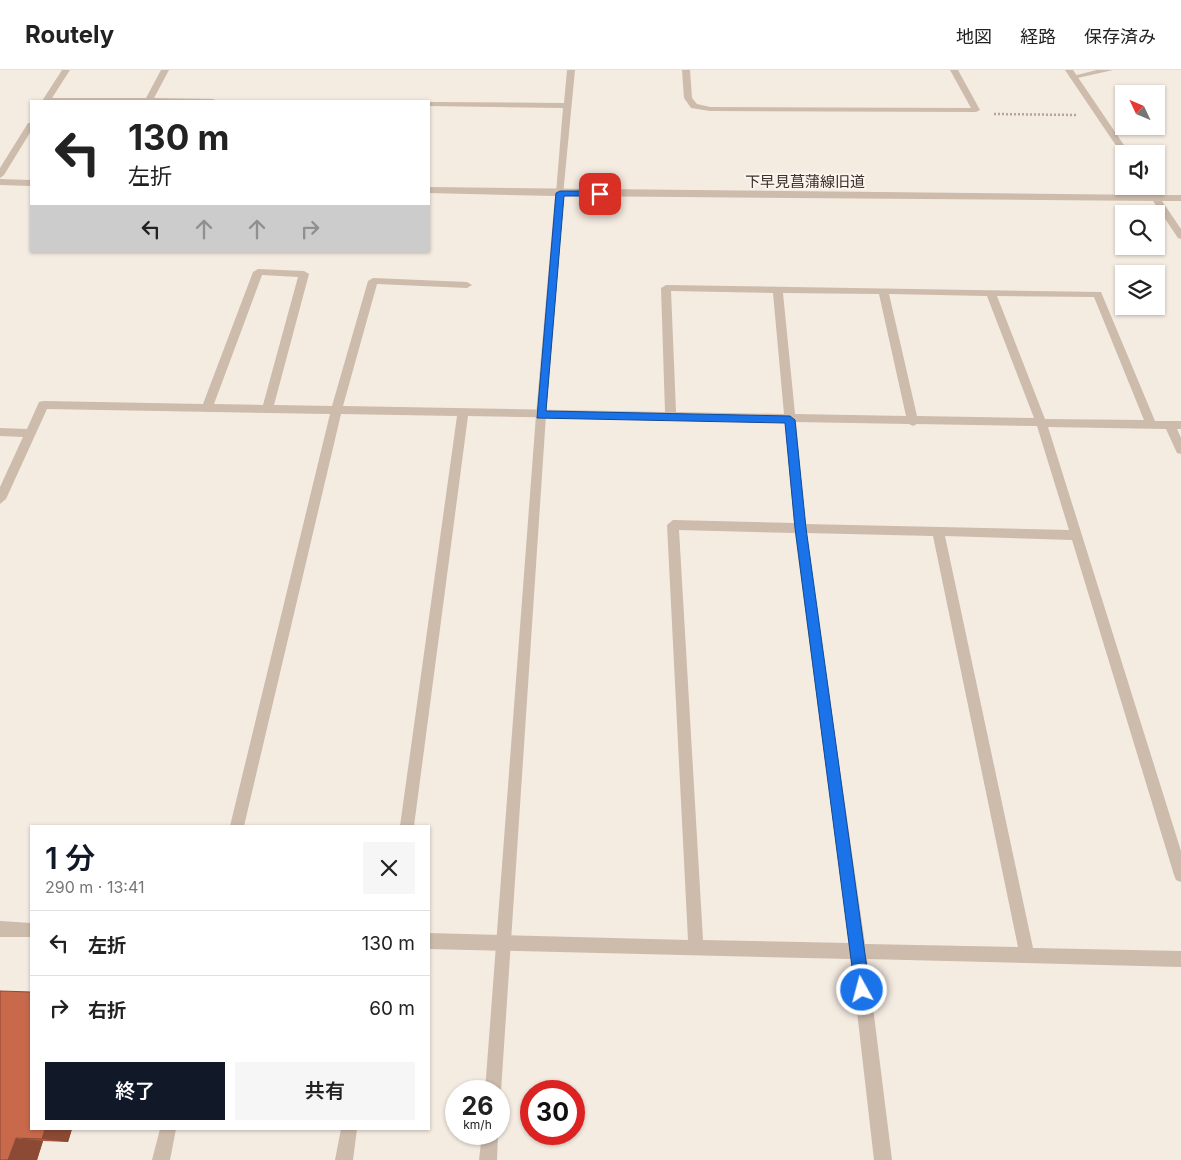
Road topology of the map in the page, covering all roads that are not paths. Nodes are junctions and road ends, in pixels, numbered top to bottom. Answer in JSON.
{"nodes":[{"id":1,"x":66,"y":70,"type":"edge"},
{"id":2,"x":165,"y":70,"type":"edge"},
{"id":3,"x":571,"y":70,"type":"edge"},
{"id":4,"x":686,"y":70,"type":"edge"},
{"id":5,"x":954,"y":70,"type":"edge"},
{"id":6,"x":1109,"y":70,"type":"edge"},
{"id":7,"x":1071,"y":73,"type":"edge"},
{"id":8,"x":47,"y":100,"type":"edge"},
{"id":9,"x":149,"y":100,"type":"edge"},
{"id":10,"x":430,"y":104,"type":"edge"},
{"id":11,"x":568,"y":106,"type":"junction"},
{"id":12,"x":30,"y":127,"type":"edge"},
{"id":13,"x":1120,"y":145,"type":"edge"},
{"id":14,"x":0,"y":175,"type":"edge"},
{"id":15,"x":0,"y":182,"type":"edge"},
{"id":16,"x":30,"y":183,"type":"edge"},
{"id":17,"x":430,"y":190,"type":"edge"},
{"id":18,"x":560,"y":193,"type":"junction"},
{"id":19,"x":1154,"y":195,"type":"edge"},
{"id":20,"x":1156,"y":198,"type":"junction"},
{"id":21,"x":1181,"y":198,"type":"edge"},
{"id":22,"x":1181,"y":236,"type":"edge"},
{"id":23,"x":467,"y":286,"type":"dead end"},
{"id":24,"x":778,"y":290,"type":"junction"},
{"id":25,"x":882,"y":291,"type":"junction"},
{"id":26,"x":991,"y":293,"type":"junction"},
{"id":27,"x":207,"y":408,"type":"junction"},
{"id":28,"x":267,"y":410,"type":"junction"},
{"id":29,"x":336,"y":411,"type":"junction"},
{"id":30,"x":463,"y":413,"type":"junction"},
{"id":31,"x":541,"y":415,"type":"junction"},
{"id":32,"x":671,"y":417,"type":"junction"},
{"id":33,"x":790,"y":420,"type":"junction"},
{"id":34,"x":913,"y":422,"type":"junction"},
{"id":35,"x":1042,"y":424,"type":"junction"},
{"id":36,"x":1150,"y":425,"type":"junction"},
{"id":37,"x":1176,"y":425,"type":"edge"},
{"id":38,"x":0,"y":432,"type":"edge"},
{"id":39,"x":30,"y":433,"type":"junction"},
{"id":40,"x":1181,"y":450,"type":"edge"},
{"id":41,"x":0,"y":499,"type":"edge"},
{"id":42,"x":800,"y":528,"type":"junction"},
{"id":43,"x":938,"y":532,"type":"junction"},
{"id":44,"x":1076,"y":535,"type":"junction"},
{"id":45,"x":237,"y":825,"type":"edge"},
{"id":46,"x":406,"y":825,"type":"edge"},
{"id":47,"x":1181,"y":875,"type":"edge"},
{"id":48,"x":0,"y":929,"type":"edge"},
{"id":49,"x":30,"y":930,"type":"edge"},
{"id":50,"x":430,"y":941,"type":"edge"},
{"id":51,"x":504,"y":943,"type":"junction"},
{"id":52,"x":696,"y":948,"type":"junction"},
{"id":53,"x":858,"y":952,"type":"junction"},
{"id":54,"x":1027,"y":956,"type":"junction"},
{"id":55,"x":1181,"y":959,"type":"edge"},
{"id":56,"x":494,"y":1080,"type":"edge"},
{"id":57,"x":168,"y":1130,"type":"edge"},
{"id":58,"x":349,"y":1130,"type":"edge"},
{"id":59,"x":489,"y":1145,"type":"edge"},
{"id":60,"x":161,"y":1160,"type":"edge"},
{"id":61,"x":344,"y":1160,"type":"edge"},
{"id":62,"x":488,"y":1160,"type":"edge"},
{"id":63,"x":883,"y":1160,"type":"edge"}],
"edges":[{"from":1,"to":8,"type":"street"},
{"from":2,"to":9,"type":"street"},
{"from":3,"to":11,"type":"street"},
{"from":4,"to":5,"type":"street"},
{"from":6,"to":7,"type":"street"},
{"from":7,"to":13,"type":"street"},
{"from":8,"to":9,"type":"street"},
{"from":10,"to":11,"type":"street"},
{"from":11,"to":18,"type":"street"},
{"from":12,"to":14,"type":"street"},
{"from":15,"to":16,"type":"street"},
{"from":17,"to":18,"type":"street","name":"下早見菖蒲線旧道"},
{"from":18,"to":20,"type":"street","name":"下早見菖蒲線旧道"},
{"from":18,"to":31,"type":"street"},
{"from":19,"to":20,"type":"street"},
{"from":20,"to":21,"type":"street","name":"下早見菖蒲線旧道"},
{"from":20,"to":22,"type":"street"},
{"from":23,"to":29,"type":"street"},
{"from":24,"to":25,"type":"street"},
{"from":24,"to":32,"type":"street"},
{"from":24,"to":33,"type":"street"},
{"from":25,"to":26,"type":"street"},
{"from":25,"to":34,"type":"street"},
{"from":26,"to":35,"type":"street"},
{"from":26,"to":36,"type":"street"},
{"from":27,"to":28,"type":"street"},
{"from":27,"to":28,"type":"street"},
{"from":27,"to":39,"type":"street"},
{"from":28,"to":29,"type":"street"},
{"from":29,"to":30,"type":"street"},
{"from":29,"to":45,"type":"street"},
{"from":30,"to":31,"type":"street"},
{"from":30,"to":46,"type":"street"},
{"from":31,"to":32,"type":"street"},
{"from":31,"to":51,"type":"street"},
{"from":32,"to":33,"type":"street"},
{"from":33,"to":34,"type":"street"},
{"from":33,"to":42,"type":"street"},
{"from":34,"to":35,"type":"street"},
{"from":35,"to":36,"type":"street"},
{"from":35,"to":44,"type":"street"},
{"from":36,"to":37,"type":"street"},
{"from":37,"to":40,"type":"street"},
{"from":38,"to":39,"type":"street"},
{"from":39,"to":41,"type":"street"},
{"from":42,"to":43,"type":"street"},
{"from":42,"to":52,"type":"street"},
{"from":42,"to":53,"type":"street"},
{"from":43,"to":44,"type":"street"},
{"from":43,"to":54,"type":"street"},
{"from":44,"to":47,"type":"street"},
{"from":48,"to":49,"type":"street"},
{"from":50,"to":51,"type":"street"},
{"from":51,"to":52,"type":"street"},
{"from":51,"to":56,"type":"street"},
{"from":52,"to":53,"type":"street"},
{"from":53,"to":54,"type":"street"},
{"from":53,"to":63,"type":"street"},
{"from":54,"to":55,"type":"street"},
{"from":57,"to":60,"type":"street"},
{"from":58,"to":61,"type":"street"},
{"from":59,"to":62,"type":"street"}]}
